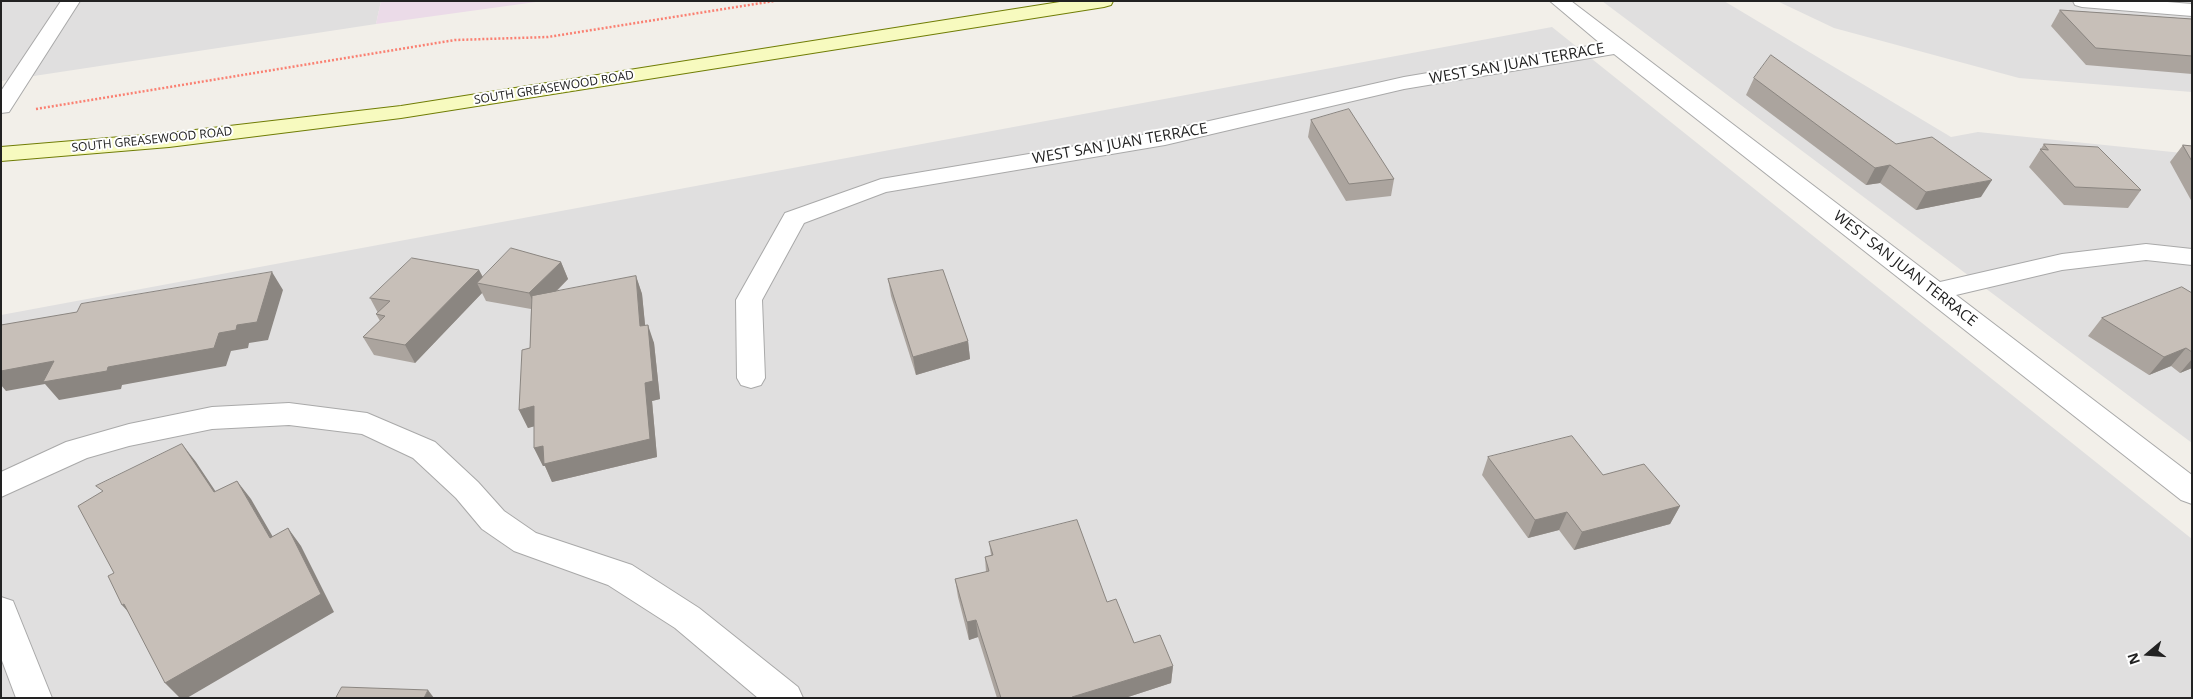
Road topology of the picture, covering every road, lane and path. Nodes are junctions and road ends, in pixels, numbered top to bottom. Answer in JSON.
{"nodes":[{"id":1,"x":71,"y":1,"type":"edge"},
{"id":2,"x":774,"y":1,"type":"edge"},
{"id":3,"x":1104,"y":1,"type":"edge"},
{"id":4,"x":1559,"y":1,"type":"edge"},
{"id":5,"x":2082,"y":1,"type":"edge"},
{"id":6,"x":2192,"y":10,"type":"edge"},
{"id":7,"x":1617,"y":47,"type":"junction"},
{"id":8,"x":1,"y":107,"type":"edge"},
{"id":9,"x":30,"y":110,"type":"dead end"},
{"id":10,"x":1,"y":154,"type":"edge"},
{"id":11,"x":2192,"y":257,"type":"edge"},
{"id":12,"x":1934,"y":292,"type":"junction"},
{"id":13,"x":751,"y":378,"type":"dead end"},
{"id":14,"x":1,"y":485,"type":"edge"},
{"id":15,"x":2192,"y":492,"type":"edge"},
{"id":16,"x":1,"y":611,"type":"edge"},
{"id":17,"x":34,"y":698,"type":"edge"},
{"id":18,"x":785,"y":698,"type":"edge"}],
"edges":[{"from":1,"to":8,"type":"street"},
{"from":2,"to":9,"type":"path"},
{"from":3,"to":10,"type":"street","name":"SOUTH GREASEWOOD ROAD"},
{"from":4,"to":7,"type":"street","name":"WEST SAN JUAN TERRACE"},
{"from":5,"to":6,"type":"street"},
{"from":7,"to":12,"type":"street","name":"WEST SAN JUAN TERRACE"},
{"from":7,"to":13,"type":"street","name":"WEST SAN JUAN TERRACE"},
{"from":11,"to":12,"type":"street"},
{"from":12,"to":15,"type":"street","name":"WEST SAN JUAN TERRACE"},
{"from":14,"to":18,"type":"street"},
{"from":16,"to":17,"type":"street"}]}
